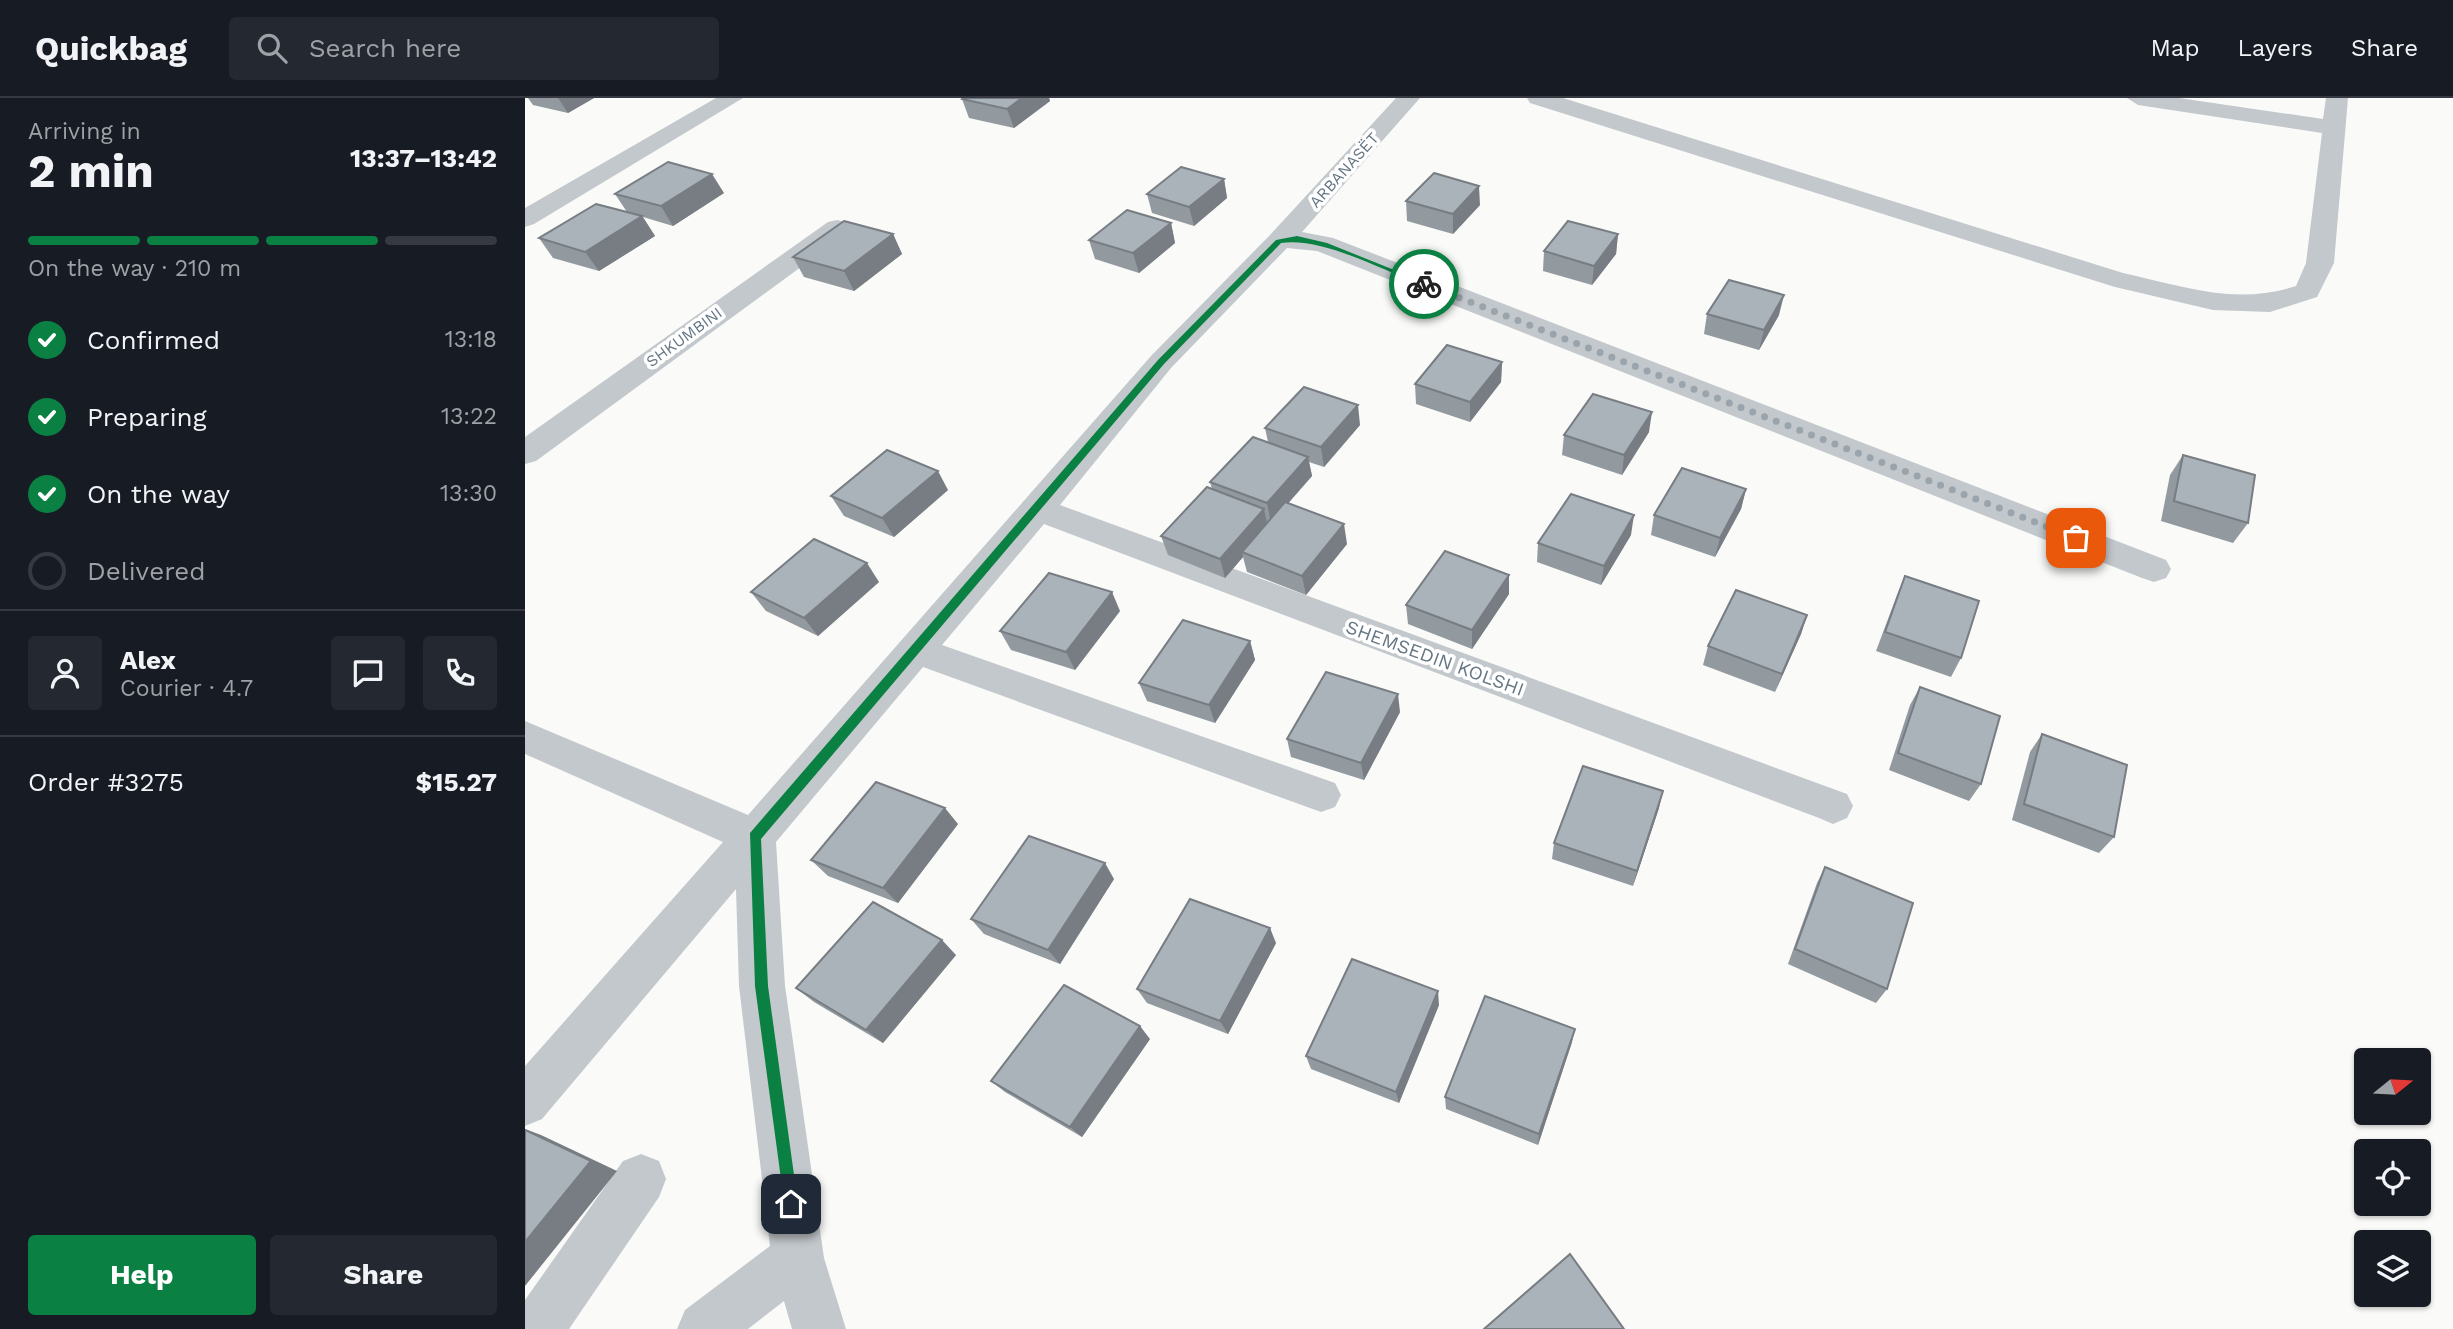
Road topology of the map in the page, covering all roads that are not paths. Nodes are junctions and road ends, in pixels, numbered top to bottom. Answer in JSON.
{"nodes":[{"id":1,"x":732,"y":98,"type":"edge"},
{"id":2,"x":1409,"y":98,"type":"edge"},
{"id":3,"x":1538,"y":98,"type":"edge"},
{"id":4,"x":2138,"y":98,"type":"edge"},
{"id":5,"x":2337,"y":98,"type":"edge"},
{"id":6,"x":2334,"y":127,"type":"junction"},
{"id":7,"x":525,"y":219,"type":"edge"},
{"id":8,"x":844,"y":222,"type":"edge"},
{"id":9,"x":1279,"y":242,"type":"junction"},
{"id":10,"x":525,"y":453,"type":"edge"},
{"id":11,"x":1038,"y":509,"type":"junction"},
{"id":12,"x":2154,"y":569,"type":"dead end"},
{"id":13,"x":916,"y":650,"type":"junction"},
{"id":14,"x":525,"y":737,"type":"edge"},
{"id":15,"x":1321,"y":795,"type":"dead end"},
{"id":16,"x":1833,"y":806,"type":"dead end"},
{"id":17,"x":755,"y":837,"type":"junction"},
{"id":18,"x":525,"y":1102,"type":"edge"},
{"id":19,"x":641,"y":1179,"type":"dead end"},
{"id":20,"x":798,"y":1258,"type":"junction"},
{"id":21,"x":537,"y":1329,"type":"edge"},
{"id":22,"x":704,"y":1329,"type":"edge"},
{"id":23,"x":819,"y":1329,"type":"edge"}],
"edges":[{"from":1,"to":7,"type":"street"},
{"from":2,"to":9,"type":"street","name":"ARBANASËT"},
{"from":3,"to":6,"type":"street"},
{"from":4,"to":6,"type":"street"},
{"from":5,"to":6,"type":"street"},
{"from":8,"to":10,"type":"street","name":"SHKUMBINI"},
{"from":9,"to":11,"type":"street","name":"ARBANASËT"},
{"from":9,"to":12,"type":"street"},
{"from":11,"to":13,"type":"street","name":"ARBANASËT"},
{"from":11,"to":16,"type":"street","name":"SHEMSEDIN KOLSHI"},
{"from":13,"to":15,"type":"street"},
{"from":13,"to":17,"type":"street","name":"ARBANASËT"},
{"from":14,"to":17,"type":"street"},
{"from":17,"to":18,"type":"street","name":"ARBANASËT"},
{"from":17,"to":20,"type":"street"},
{"from":19,"to":21,"type":"street"},
{"from":20,"to":22,"type":"street"},
{"from":20,"to":23,"type":"street"}]}
